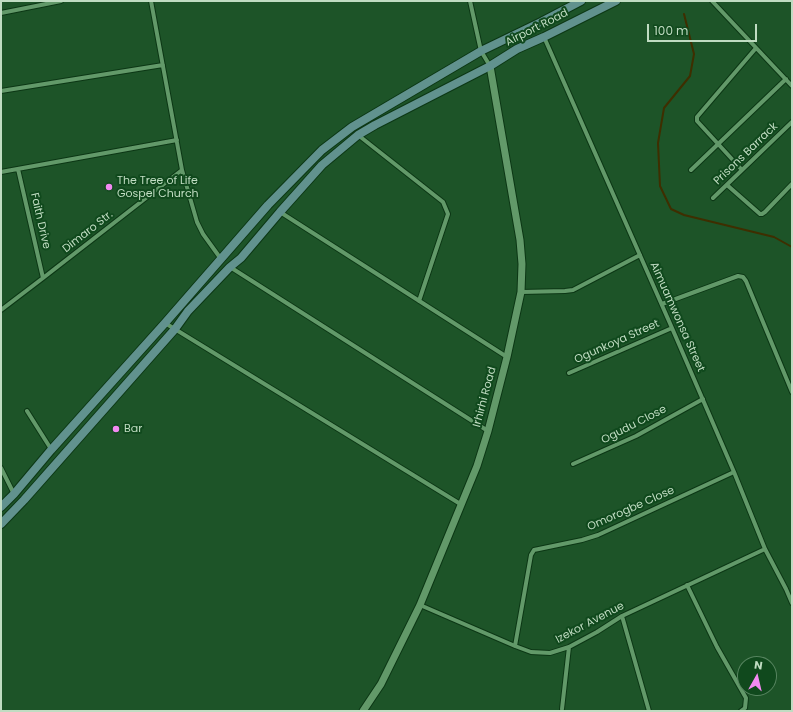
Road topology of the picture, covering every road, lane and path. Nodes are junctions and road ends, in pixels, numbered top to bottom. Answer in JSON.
{"nodes":[{"id":1,"x":62,"y":1,"type":"edge"},
{"id":2,"x":151,"y":1,"type":"edge"},
{"id":3,"x":470,"y":1,"type":"edge"},
{"id":4,"x":581,"y":1,"type":"edge"},
{"id":5,"x":616,"y":1,"type":"edge"},
{"id":6,"x":712,"y":1,"type":"edge"},
{"id":7,"x":1,"y":12,"type":"edge"},
{"id":8,"x":544,"y":37,"type":"junction"},
{"id":9,"x":756,"y":48,"type":"junction"},
{"id":10,"x":481,"y":51,"type":"junction"},
{"id":11,"x":163,"y":65,"type":"junction"},
{"id":12,"x":490,"y":66,"type":"junction"},
{"id":13,"x":786,"y":79,"type":"junction"},
{"id":14,"x":792,"y":86,"type":"edge"},
{"id":15,"x":1,"y":91,"type":"edge"},
{"id":16,"x":792,"y":122,"type":"edge"},
{"id":17,"x":358,"y":135,"type":"junction"},
{"id":18,"x":177,"y":140,"type":"junction"},
{"id":19,"x":718,"y":144,"type":"junction"},
{"id":20,"x":18,"y":169,"type":"junction"},
{"id":21,"x":182,"y":170,"type":"junction"},
{"id":22,"x":691,"y":170,"type":"dead end"},
{"id":23,"x":742,"y":170,"type":"junction"},
{"id":24,"x":1,"y":172,"type":"edge"},
{"id":25,"x":792,"y":184,"type":"edge"},
{"id":26,"x":727,"y":185,"type":"junction"},
{"id":27,"x":713,"y":198,"type":"dead end"},
{"id":28,"x":280,"y":212,"type":"junction"},
{"id":29,"x":640,"y":256,"type":"junction"},
{"id":30,"x":221,"y":259,"type":"junction"},
{"id":31,"x":230,"y":267,"type":"junction"},
{"id":32,"x":44,"y":278,"type":"junction"},
{"id":33,"x":521,"y":292,"type":"junction"},
{"id":34,"x":419,"y":301,"type":"junction"},
{"id":35,"x":662,"y":304,"type":"junction"},
{"id":36,"x":1,"y":310,"type":"edge"},
{"id":37,"x":165,"y":323,"type":"junction"},
{"id":38,"x":175,"y":328,"type":"junction"},
{"id":39,"x":672,"y":328,"type":"junction"},
{"id":40,"x":507,"y":357,"type":"junction"},
{"id":41,"x":569,"y":373,"type":"dead end"},
{"id":42,"x":792,"y":392,"type":"edge"},
{"id":43,"x":703,"y":399,"type":"junction"},
{"id":44,"x":27,"y":411,"type":"dead end"},
{"id":45,"x":488,"y":431,"type":"junction"},
{"id":46,"x":51,"y":450,"type":"junction"},
{"id":47,"x":573,"y":464,"type":"dead end"},
{"id":48,"x":1,"y":468,"type":"edge"},
{"id":49,"x":734,"y":472,"type":"junction"},
{"id":50,"x":14,"y":494,"type":"junction"},
{"id":51,"x":462,"y":505,"type":"junction"},
{"id":52,"x":1,"y":507,"type":"edge"},
{"id":53,"x":1,"y":524,"type":"edge"},
{"id":54,"x":765,"y":549,"type":"junction"},
{"id":55,"x":687,"y":585,"type":"junction"},
{"id":56,"x":792,"y":603,"type":"edge"},
{"id":57,"x":420,"y":605,"type":"junction"},
{"id":58,"x":622,"y":616,"type":"junction"},
{"id":59,"x":515,"y":646,"type":"junction"},
{"id":60,"x":569,"y":647,"type":"junction"},
{"id":61,"x":562,"y":709,"type":"dead end"},
{"id":62,"x":363,"y":711,"type":"edge"},
{"id":63,"x":649,"y":711,"type":"edge"},
{"id":64,"x":741,"y":711,"type":"edge"}],
"edges":[{"from":1,"to":7,"type":"street"},
{"from":2,"to":11,"type":"street"},
{"from":3,"to":10,"type":"street"},
{"from":4,"to":10,"type":"main road","name":"Airport Road"},
{"from":5,"to":8,"type":"main road","name":"Airport Road"},
{"from":6,"to":9,"type":"street"},
{"from":8,"to":12,"type":"main road","name":"Airport Road"},
{"from":8,"to":29,"type":"street","name":"Aimuamwonsa Street"},
{"from":9,"to":13,"type":"street"},
{"from":9,"to":19,"type":"street"},
{"from":10,"to":12,"type":"street"},
{"from":10,"to":30,"type":"main road","name":"Airport Road"},
{"from":11,"to":15,"type":"street"},
{"from":11,"to":18,"type":"street"},
{"from":12,"to":17,"type":"main road","name":"Airport Road"},
{"from":12,"to":33,"type":"street","name":"Irhirhi Road"},
{"from":13,"to":14,"type":"street"},
{"from":13,"to":19,"type":"street"},
{"from":16,"to":23,"type":"street","name":"Prisons Barrack"},
{"from":17,"to":28,"type":"main road","name":"Airport Road"},
{"from":17,"to":34,"type":"street"},
{"from":18,"to":20,"type":"street"},
{"from":18,"to":21,"type":"street"},
{"from":19,"to":22,"type":"street"},
{"from":19,"to":23,"type":"street"},
{"from":20,"to":24,"type":"street"},
{"from":20,"to":32,"type":"street","name":"Faith Drive"},
{"from":21,"to":30,"type":"street"},
{"from":21,"to":32,"type":"street","name":"Dimaro Str."},
{"from":23,"to":26,"type":"street","name":"Prisons Barrack"},
{"from":25,"to":26,"type":"street"},
{"from":26,"to":27,"type":"street","name":"Prisons Barrack"},
{"from":28,"to":31,"type":"main road","name":"Airport Road"},
{"from":28,"to":34,"type":"street"},
{"from":29,"to":33,"type":"street"},
{"from":29,"to":35,"type":"street","name":"Aimuamwonsa Street"},
{"from":30,"to":37,"type":"main road","name":"Airport Road"},
{"from":31,"to":38,"type":"main road","name":"Airport Road"},
{"from":31,"to":45,"type":"street"},
{"from":32,"to":36,"type":"street","name":"Dimaro Str."},
{"from":33,"to":40,"type":"street","name":"Irhirhi Road"},
{"from":34,"to":40,"type":"street"},
{"from":35,"to":39,"type":"street","name":"Aimuamwonsa Street"},
{"from":35,"to":42,"type":"street"},
{"from":37,"to":38,"type":"street"},
{"from":37,"to":46,"type":"main road","name":"Airport Road"},
{"from":38,"to":51,"type":"street"},
{"from":38,"to":53,"type":"main road","name":"Airport Road"},
{"from":39,"to":41,"type":"street","name":"Ogunkoya Street"},
{"from":39,"to":43,"type":"street","name":"Aimuamwonsa Street"},
{"from":40,"to":45,"type":"street","name":"Irhirhi Road"},
{"from":43,"to":47,"type":"street","name":"Ogudu Close"},
{"from":43,"to":49,"type":"street","name":"Aimuamwonsa Street"},
{"from":44,"to":46,"type":"street"},
{"from":45,"to":51,"type":"street","name":"Irhirhi Road"},
{"from":46,"to":50,"type":"main road","name":"Airport Road"},
{"from":48,"to":50,"type":"street"},
{"from":49,"to":54,"type":"street","name":"Aimuamwonsa Street"},
{"from":49,"to":59,"type":"street","name":"Omorogbe Close"},
{"from":50,"to":52,"type":"main road","name":"Airport Road"},
{"from":51,"to":57,"type":"street","name":"Irhirhi Road"},
{"from":54,"to":55,"type":"street","name":"Izekor Avenue"},
{"from":54,"to":56,"type":"street","name":"Aimuamwonsa Street"},
{"from":55,"to":58,"type":"street","name":"Izekor Avenue"},
{"from":55,"to":64,"type":"street"},
{"from":57,"to":59,"type":"street","name":"Izekor Avenue"},
{"from":57,"to":62,"type":"street","name":"Irhirhi Road"},
{"from":58,"to":60,"type":"street","name":"Izekor Avenue"},
{"from":58,"to":63,"type":"street"},
{"from":59,"to":60,"type":"street","name":"Izekor Avenue"},
{"from":60,"to":61,"type":"street"}]}
